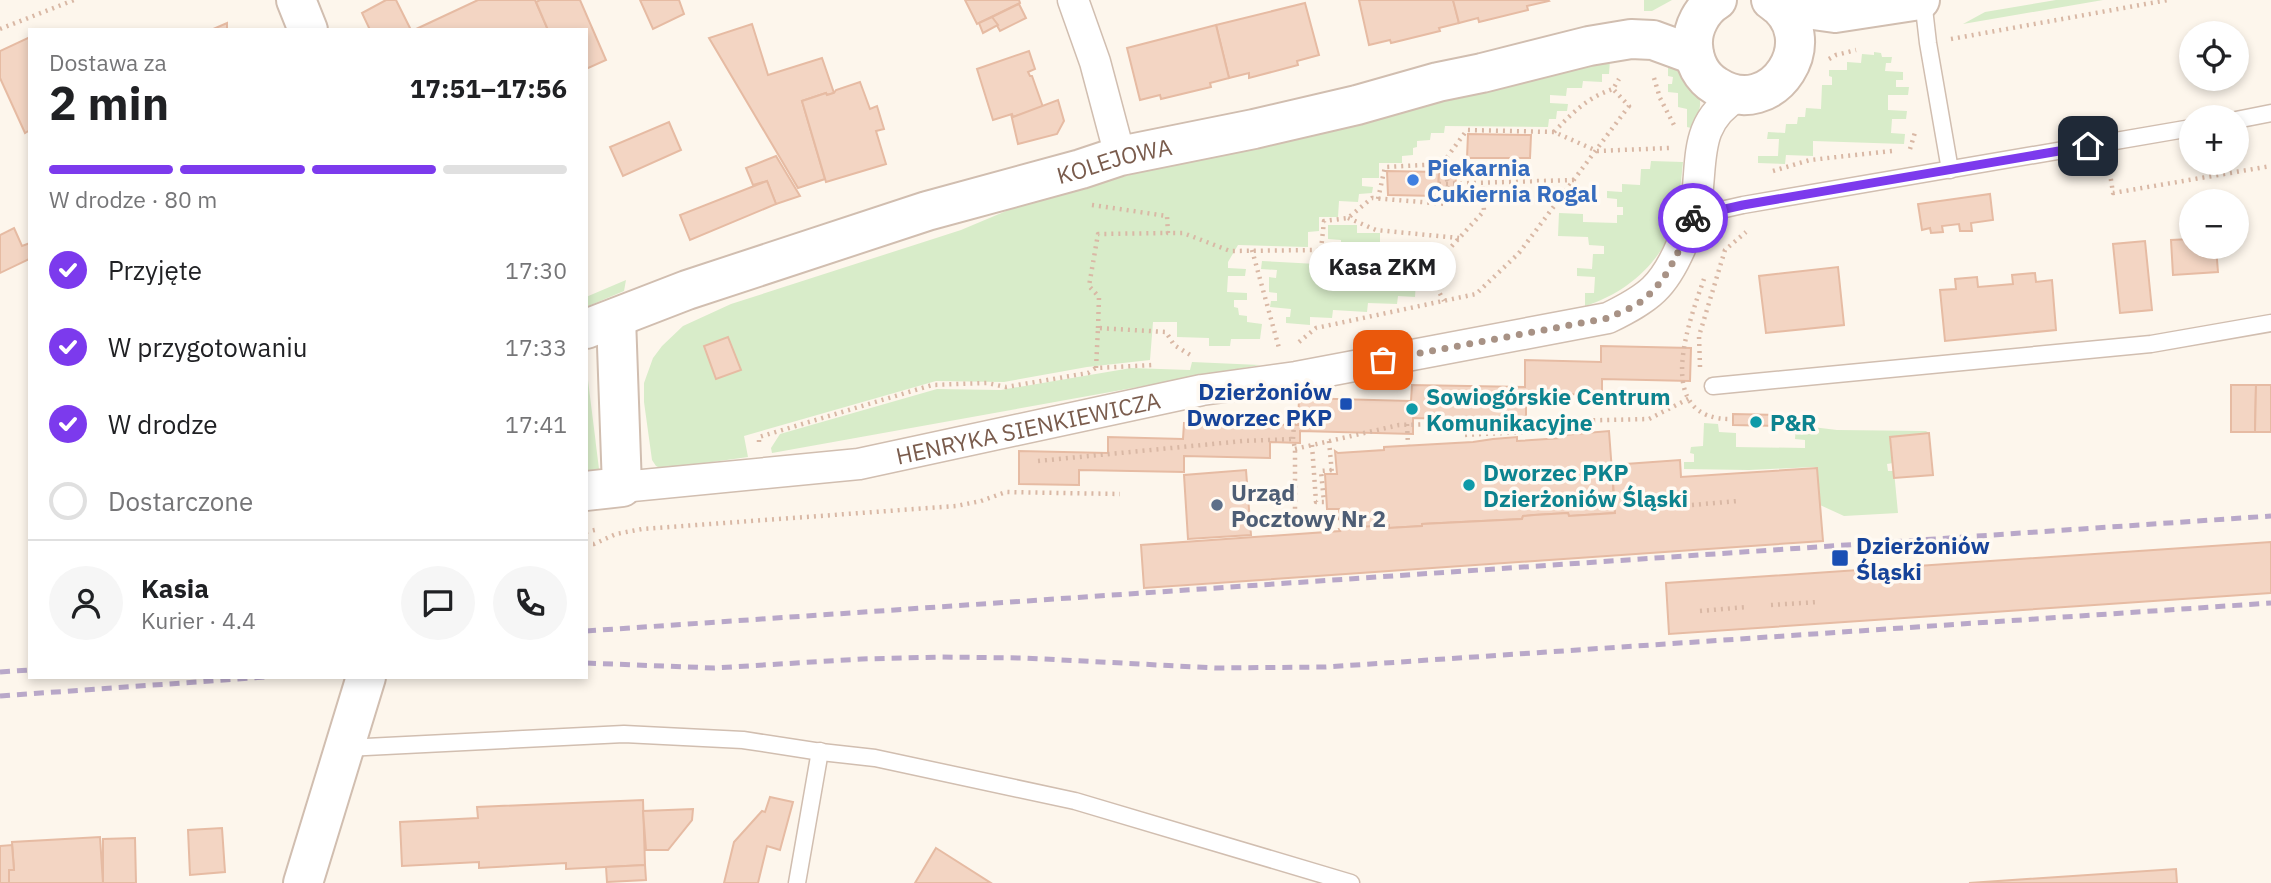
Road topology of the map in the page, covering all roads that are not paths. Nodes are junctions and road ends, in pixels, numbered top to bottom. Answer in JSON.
{"nodes":[{"id":1,"x":296,"y":0,"type":"edge"},
{"id":2,"x":1073,"y":0,"type":"edge"},
{"id":3,"x":1922,"y":0,"type":"edge"},
{"id":4,"x":1781,"y":13,"type":"edge"},
{"id":5,"x":1702,"y":27,"type":"edge"},
{"id":6,"x":307,"y":28,"type":"edge"},
{"id":7,"x":1739,"y":95,"type":"junction"},
{"id":8,"x":2271,"y":113,"type":"edge"},
{"id":9,"x":2249,"y":117,"type":"edge"},
{"id":10,"x":2179,"y":130,"type":"edge"},
{"id":11,"x":1120,"y":156,"type":"junction"},
{"id":12,"x":1950,"y":170,"type":"junction"},
{"id":13,"x":1694,"y":216,"type":"junction"},
{"id":14,"x":601,"y":323,"type":"edge"},
{"id":15,"x":2271,"y":323,"type":"edge"},
{"id":16,"x":1706,"y":387,"type":"road end"},
{"id":17,"x":604,"y":489,"type":"edge"},
{"id":18,"x":365,"y":679,"type":"edge"},
{"id":19,"x":346,"y":748,"type":"junction"},
{"id":20,"x":820,"y":751,"type":"junction"},
{"id":21,"x":303,"y":883,"type":"edge"},
{"id":22,"x":797,"y":883,"type":"edge"},
{"id":23,"x":1351,"y":883,"type":"edge"}],
"edges":[{"from":1,"to":6,"type":"street"},
{"from":2,"to":11,"type":"street"},
{"from":3,"to":4,"type":"street"},
{"from":3,"to":12,"type":"lane"},
{"from":4,"to":7,"type":"street"},
{"from":5,"to":7,"type":"street"},
{"from":5,"to":11,"type":"street","name":"KOLEJOWA"},
{"from":7,"to":13,"type":"street","name":"HENRYKA SIENKIEWICZA"},
{"from":8,"to":9,"type":"lane"},
{"from":10,"to":12,"type":"lane"},
{"from":11,"to":14,"type":"street","name":"KOLEJOWA"},
{"from":12,"to":13,"type":"lane"},
{"from":13,"to":17,"type":"street","name":"HENRYKA SIENKIEWICZA"},
{"from":14,"to":17,"type":"street"},
{"from":15,"to":16,"type":"lane"},
{"from":18,"to":19,"type":"street"},
{"from":19,"to":20,"type":"lane"},
{"from":19,"to":21,"type":"street"},
{"from":20,"to":22,"type":"lane"},
{"from":20,"to":23,"type":"lane"}]}
